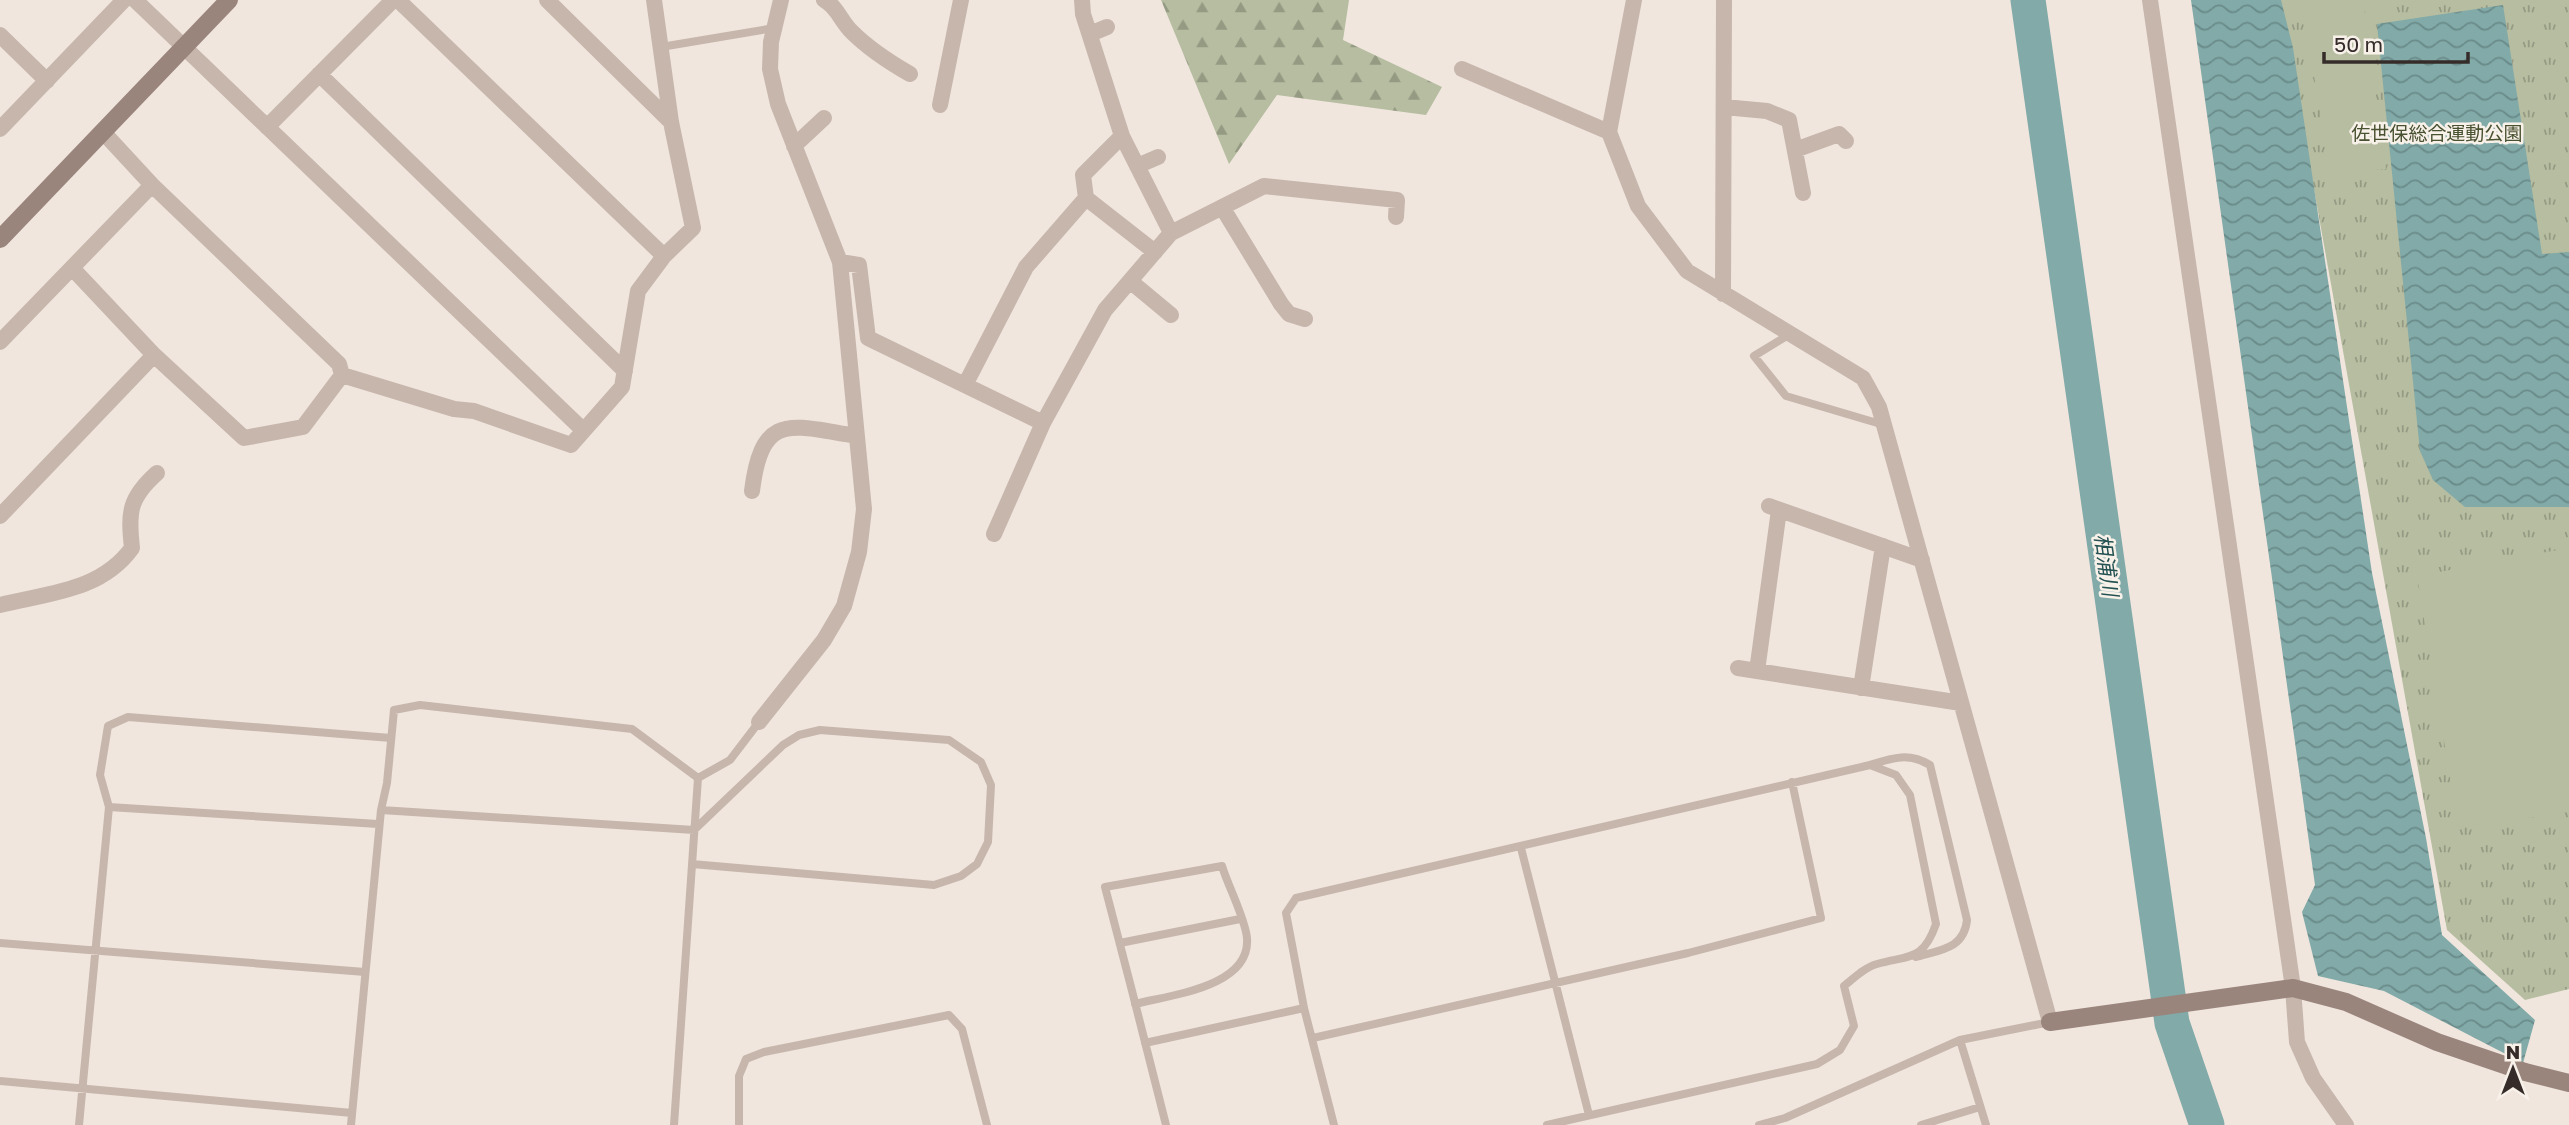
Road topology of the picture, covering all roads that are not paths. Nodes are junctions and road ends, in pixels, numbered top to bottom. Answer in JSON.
{"nodes":[{"id":1,"x":124,"y":0,"type":"edge"},
{"id":2,"x":135,"y":0,"type":"edge"},
{"id":3,"x":229,"y":0,"type":"edge"},
{"id":4,"x":393,"y":0,"type":"edge"},
{"id":5,"x":398,"y":0,"type":"edge"},
{"id":6,"x":547,"y":0,"type":"edge"},
{"id":7,"x":654,"y":0,"type":"edge"},
{"id":8,"x":781,"y":0,"type":"edge"},
{"id":9,"x":824,"y":0,"type":"edge"},
{"id":10,"x":961,"y":0,"type":"edge"},
{"id":11,"x":1082,"y":0,"type":"edge"},
{"id":12,"x":1634,"y":0,"type":"edge"},
{"id":13,"x":1724,"y":0,"type":"edge"},
{"id":14,"x":2150,"y":0,"type":"edge"},
{"id":15,"x":1107,"y":27,"type":"dead end"},
{"id":16,"x":774,"y":28,"type":"junction"},
{"id":17,"x":1090,"y":34,"type":"junction"},
{"id":18,"x":0,"y":35,"type":"edge"},
{"id":19,"x":187,"y":46,"type":"junction"},
{"id":20,"x":661,"y":47,"type":"junction"},
{"id":21,"x":1462,"y":69,"type":"dead end"},
{"id":22,"x":319,"y":74,"type":"junction"},
{"id":23,"x":910,"y":74,"type":"dead end"},
{"id":24,"x":47,"y":81,"type":"junction"},
{"id":25,"x":940,"y":105,"type":"dead end"},
{"id":26,"x":1724,"y":107,"type":"junction"},
{"id":27,"x":824,"y":118,"type":"dead end"},
{"id":28,"x":671,"y":122,"type":"junction"},
{"id":29,"x":267,"y":127,"type":"junction"},
{"id":30,"x":0,"y":129,"type":"edge"},
{"id":31,"x":103,"y":132,"type":"junction"},
{"id":32,"x":1609,"y":132,"type":"junction"},
{"id":33,"x":1122,"y":136,"type":"junction"},
{"id":34,"x":1846,"y":141,"type":"dead end"},
{"id":35,"x":794,"y":146,"type":"junction"},
{"id":36,"x":1795,"y":150,"type":"junction"},
{"id":37,"x":1158,"y":157,"type":"dead end"},
{"id":38,"x":1138,"y":166,"type":"junction"},
{"id":39,"x":152,"y":185,"type":"junction"},
{"id":40,"x":1803,"y":193,"type":"dead end"},
{"id":41,"x":1086,"y":198,"type":"junction"},
{"id":42,"x":1222,"y":207,"type":"junction"},
{"id":43,"x":1396,"y":217,"type":"dead end"},
{"id":44,"x":1171,"y":233,"type":"junction"},
{"id":45,"x":0,"y":239,"type":"edge"},
{"id":46,"x":1155,"y":251,"type":"junction"},
{"id":47,"x":664,"y":256,"type":"junction"},
{"id":48,"x":840,"y":262,"type":"junction"},
{"id":49,"x":73,"y":269,"type":"junction"},
{"id":50,"x":1130,"y":281,"type":"junction"},
{"id":51,"x":1723,"y":294,"type":"junction"},
{"id":52,"x":1171,"y":315,"type":"dead end"},
{"id":53,"x":1305,"y":319,"type":"dead end"},
{"id":54,"x":1790,"y":334,"type":"junction"},
{"id":55,"x":0,"y":342,"type":"edge"},
{"id":56,"x":154,"y":355,"type":"junction"},
{"id":57,"x":625,"y":370,"type":"junction"},
{"id":58,"x":342,"y":375,"type":"junction"},
{"id":59,"x":965,"y":385,"type":"junction"},
{"id":60,"x":1043,"y":423,"type":"junction"},
{"id":61,"x":1884,"y":425,"type":"junction"},
{"id":62,"x":583,"y":430,"type":"junction"},
{"id":63,"x":857,"y":436,"type":"junction"},
{"id":64,"x":157,"y":473,"type":"dead end"},
{"id":65,"x":752,"y":491,"type":"dead end"},
{"id":66,"x":0,"y":516,"type":"edge"},
{"id":67,"x":994,"y":534,"type":"dead end"},
{"id":68,"x":1883,"y":546,"type":"junction"},
{"id":69,"x":1922,"y":560,"type":"junction"},
{"id":70,"x":0,"y":605,"type":"edge"},
{"id":71,"x":1738,"y":668,"type":"dead end"},
{"id":72,"x":1757,"y":671,"type":"junction"},
{"id":73,"x":1861,"y":688,"type":"junction"},
{"id":74,"x":1961,"y":703,"type":"junction"},
{"id":75,"x":759,"y":722,"type":"joint"},
{"id":76,"x":391,"y":738,"type":"junction"},
{"id":77,"x":1870,"y":765,"type":"junction"},
{"id":78,"x":698,"y":778,"type":"junction"},
{"id":79,"x":1792,"y":782,"type":"junction"},
{"id":80,"x":109,"y":807,"type":"junction"},
{"id":81,"x":381,"y":810,"type":"junction"},
{"id":82,"x":378,"y":824,"type":"junction"},
{"id":83,"x":694,"y":830,"type":"junction"},
{"id":84,"x":1521,"y":848,"type":"junction"},
{"id":85,"x":692,"y":864,"type":"junction"},
{"id":86,"x":1240,"y":919,"type":"junction"},
{"id":87,"x":0,"y":943,"type":"edge"},
{"id":88,"x":1120,"y":943,"type":"junction"},
{"id":89,"x":96,"y":950,"type":"junction"},
{"id":90,"x":1910,"y":959,"type":"junction"},
{"id":91,"x":365,"y":972,"type":"junction"},
{"id":92,"x":1556,"y":980,"type":"junction"},
{"id":93,"x":2287,"y":988,"type":"junction"},
{"id":94,"x":1135,"y":1004,"type":"junction"},
{"id":95,"x":1304,"y":1007,"type":"junction"},
{"id":96,"x":2050,"y":1021,"type":"junction"},
{"id":97,"x":1312,"y":1038,"type":"junction"},
{"id":98,"x":1960,"y":1040,"type":"junction"},
{"id":99,"x":1145,"y":1043,"type":"junction"},
{"id":100,"x":0,"y":1081,"type":"edge"},
{"id":101,"x":2569,"y":1083,"type":"edge"},
{"id":102,"x":83,"y":1088,"type":"junction"},
{"id":103,"x":1980,"y":1107,"type":"junction"},
{"id":104,"x":352,"y":1113,"type":"junction"},
{"id":105,"x":1589,"y":1115,"type":"junction"},
{"id":106,"x":1764,"y":1124,"type":"edge"},
{"id":107,"x":79,"y":1125,"type":"edge"},
{"id":108,"x":351,"y":1125,"type":"edge"},
{"id":109,"x":674,"y":1125,"type":"edge"},
{"id":110,"x":739,"y":1125,"type":"edge"},
{"id":111,"x":986,"y":1125,"type":"edge"},
{"id":112,"x":1166,"y":1125,"type":"edge"},
{"id":113,"x":1334,"y":1125,"type":"edge"},
{"id":114,"x":1548,"y":1125,"type":"edge"},
{"id":115,"x":1921,"y":1125,"type":"edge"},
{"id":116,"x":1986,"y":1125,"type":"edge"},
{"id":117,"x":2346,"y":1125,"type":"edge"}],
"edges":[{"from":1,"to":24,"type":"street"},
{"from":2,"to":19,"type":"street"},
{"from":3,"to":19,"type":"street"},
{"from":4,"to":22,"type":"street"},
{"from":5,"to":47,"type":"street"},
{"from":6,"to":28,"type":"street"},
{"from":7,"to":20,"type":"street"},
{"from":8,"to":16,"type":"street"},
{"from":9,"to":23,"type":"street"},
{"from":10,"to":25,"type":"street"},
{"from":11,"to":17,"type":"street"},
{"from":12,"to":32,"type":"street"},
{"from":13,"to":26,"type":"street"},
{"from":14,"to":93,"type":"street"},
{"from":15,"to":17,"type":"street"},
{"from":16,"to":20,"type":"lane"},
{"from":16,"to":35,"type":"street"},
{"from":17,"to":33,"type":"street"},
{"from":18,"to":24,"type":"street"},
{"from":19,"to":29,"type":"street"},
{"from":19,"to":31,"type":"street"},
{"from":20,"to":28,"type":"street"},
{"from":21,"to":32,"type":"street"},
{"from":22,"to":29,"type":"street"},
{"from":22,"to":57,"type":"street"},
{"from":24,"to":30,"type":"street"},
{"from":26,"to":36,"type":"street"},
{"from":26,"to":51,"type":"street"},
{"from":27,"to":35,"type":"street"},
{"from":28,"to":47,"type":"street"},
{"from":29,"to":62,"type":"street"},
{"from":31,"to":39,"type":"street"},
{"from":31,"to":45,"type":"street"},
{"from":32,"to":51,"type":"street"},
{"from":33,"to":38,"type":"street"},
{"from":33,"to":41,"type":"street"},
{"from":34,"to":36,"type":"street"},
{"from":35,"to":48,"type":"street"},
{"from":36,"to":40,"type":"street"},
{"from":37,"to":38,"type":"street"},
{"from":38,"to":44,"type":"street"},
{"from":39,"to":49,"type":"street"},
{"from":39,"to":58,"type":"street"},
{"from":41,"to":46,"type":"street"},
{"from":41,"to":59,"type":"street"},
{"from":42,"to":43,"type":"street"},
{"from":42,"to":44,"type":"street"},
{"from":42,"to":53,"type":"street"},
{"from":44,"to":46,"type":"street"},
{"from":46,"to":50,"type":"street"},
{"from":47,"to":57,"type":"street"},
{"from":48,"to":59,"type":"street"},
{"from":48,"to":63,"type":"street"},
{"from":49,"to":55,"type":"street"},
{"from":49,"to":56,"type":"street"},
{"from":50,"to":52,"type":"street"},
{"from":50,"to":60,"type":"street"},
{"from":51,"to":54,"type":"street"},
{"from":54,"to":61,"type":"street"},
{"from":54,"to":61,"type":"lane"},
{"from":56,"to":58,"type":"street"},
{"from":56,"to":66,"type":"street"},
{"from":57,"to":62,"type":"street"},
{"from":58,"to":62,"type":"street"},
{"from":59,"to":60,"type":"street"},
{"from":60,"to":67,"type":"street"},
{"from":61,"to":69,"type":"street"},
{"from":63,"to":65,"type":"street"},
{"from":63,"to":75,"type":"street"},
{"from":64,"to":70,"type":"street"},
{"from":68,"to":69,"type":"street"},
{"from":68,"to":72,"type":"street"},
{"from":68,"to":73,"type":"street"},
{"from":69,"to":74,"type":"street"},
{"from":71,"to":72,"type":"street"},
{"from":72,"to":73,"type":"street"},
{"from":73,"to":74,"type":"street"},
{"from":74,"to":96,"type":"street"},
{"from":75,"to":78,"type":"lane"},
{"from":76,"to":78,"type":"lane"},
{"from":76,"to":80,"type":"lane"},
{"from":76,"to":81,"type":"lane"},
{"from":77,"to":79,"type":"lane"},
{"from":77,"to":90,"type":"lane"},
{"from":77,"to":90,"type":"lane"},
{"from":78,"to":83,"type":"lane"},
{"from":79,"to":84,"type":"lane"},
{"from":79,"to":92,"type":"lane"},
{"from":80,"to":82,"type":"lane"},
{"from":80,"to":89,"type":"lane"},
{"from":81,"to":82,"type":"lane"},
{"from":81,"to":83,"type":"lane"},
{"from":82,"to":91,"type":"lane"},
{"from":83,"to":85,"type":"lane"},
{"from":83,"to":85,"type":"lane"},
{"from":84,"to":92,"type":"lane"},
{"from":84,"to":95,"type":"lane"},
{"from":85,"to":109,"type":"lane"},
{"from":86,"to":88,"type":"lane"},
{"from":86,"to":88,"type":"lane"},
{"from":86,"to":94,"type":"lane"},
{"from":87,"to":89,"type":"lane"},
{"from":88,"to":94,"type":"lane"},
{"from":89,"to":91,"type":"lane"},
{"from":89,"to":102,"type":"lane"},
{"from":90,"to":105,"type":"lane"},
{"from":91,"to":104,"type":"lane"},
{"from":92,"to":97,"type":"lane"},
{"from":92,"to":105,"type":"lane"},
{"from":93,"to":96,"type":"street"},
{"from":93,"to":101,"type":"street"},
{"from":93,"to":117,"type":"street"},
{"from":94,"to":99,"type":"lane"},
{"from":95,"to":97,"type":"lane"},
{"from":95,"to":99,"type":"lane"},
{"from":96,"to":98,"type":"lane"},
{"from":97,"to":113,"type":"lane"},
{"from":98,"to":103,"type":"lane"},
{"from":98,"to":106,"type":"lane"},
{"from":99,"to":112,"type":"lane"},
{"from":100,"to":102,"type":"lane"},
{"from":102,"to":104,"type":"lane"},
{"from":102,"to":107,"type":"lane"},
{"from":103,"to":115,"type":"lane"},
{"from":103,"to":116,"type":"lane"},
{"from":104,"to":108,"type":"lane"},
{"from":105,"to":114,"type":"lane"},
{"from":110,"to":111,"type":"lane"}]}
